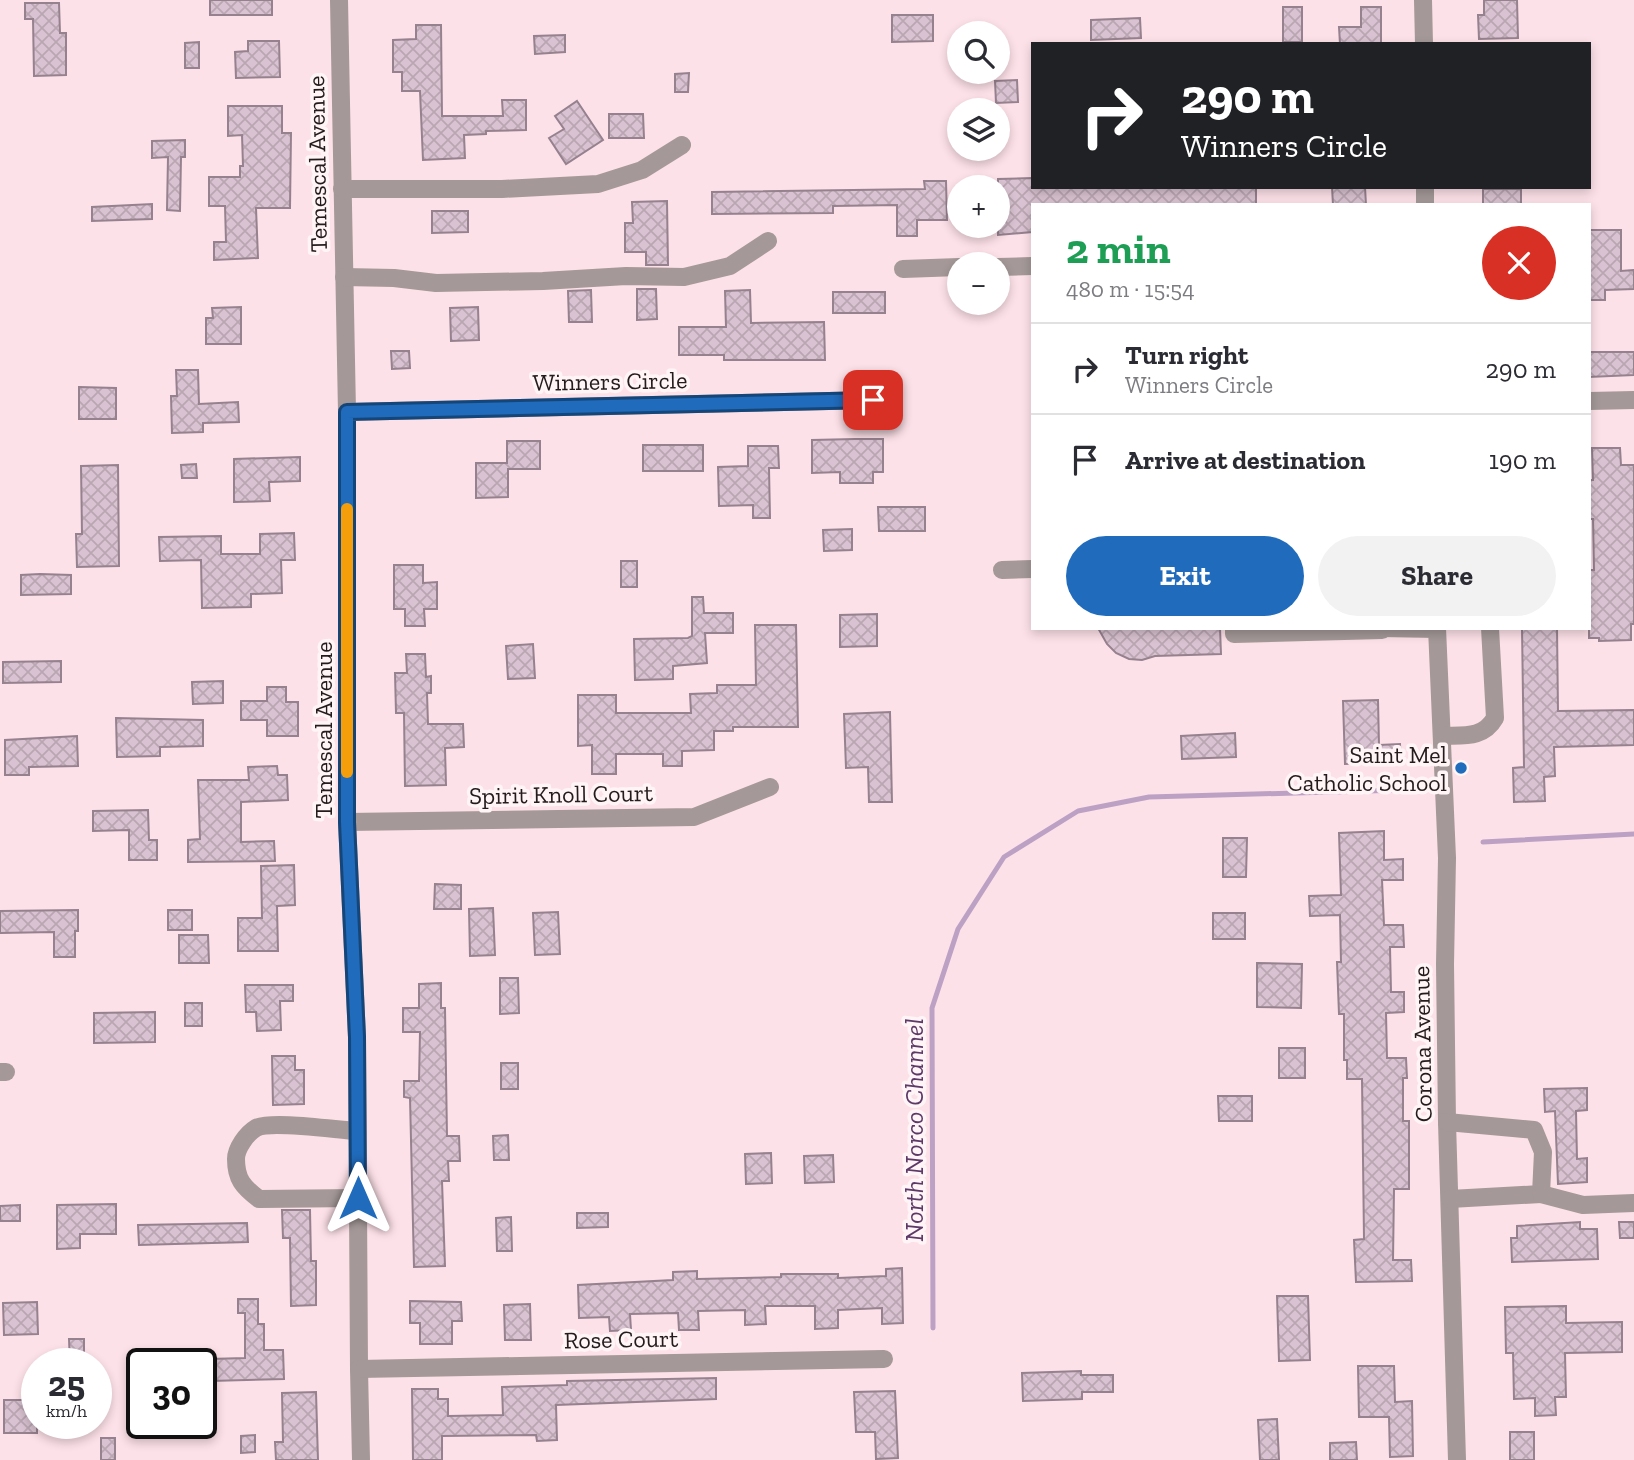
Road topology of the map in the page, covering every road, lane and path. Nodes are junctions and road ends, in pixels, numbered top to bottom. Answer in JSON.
{"nodes":[{"id":1,"x":339,"y":0,"type":"edge"},
{"id":2,"x":1423,"y":0,"type":"edge"},
{"id":3,"x":1424,"y":42,"type":"edge"},
{"id":4,"x":682,"y":145,"type":"dead end"},
{"id":5,"x":342,"y":189,"type":"junction"},
{"id":6,"x":768,"y":240,"type":"dead end"},
{"id":7,"x":1031,"y":266,"type":"edge"},
{"id":8,"x":947,"y":267,"type":"edge"},
{"id":9,"x":1010,"y":267,"type":"edge"},
{"id":10,"x":903,"y":269,"type":"dead end"},
{"id":11,"x":344,"y":277,"type":"junction"},
{"id":12,"x":873,"y":400,"type":"dead end"},
{"id":13,"x":1634,"y":400,"type":"edge"},
{"id":14,"x":1591,"y":401,"type":"edge"},
{"id":15,"x":347,"y":412,"type":"junction"},
{"id":16,"x":1031,"y":569,"type":"edge"},
{"id":17,"x":1002,"y":570,"type":"dead end"},
{"id":18,"x":1234,"y":630,"type":"edge"},
{"id":19,"x":1352,"y":630,"type":"edge"},
{"id":20,"x":1437,"y":630,"type":"edge"},
{"id":21,"x":1490,"y":630,"type":"edge"},
{"id":22,"x":1442,"y":736,"type":"junction"},
{"id":23,"x":770,"y":787,"type":"dead end"},
{"id":24,"x":347,"y":822,"type":"junction"},
{"id":25,"x":1447,"y":1122,"type":"junction"},
{"id":26,"x":357,"y":1131,"type":"junction"},
{"id":27,"x":1541,"y":1194,"type":"junction"},
{"id":28,"x":358,"y":1198,"type":"junction"},
{"id":29,"x":1450,"y":1199,"type":"junction"},
{"id":30,"x":1634,"y":1203,"type":"edge"},
{"id":31,"x":884,"y":1359,"type":"dead end"},
{"id":32,"x":359,"y":1369,"type":"junction"},
{"id":33,"x":361,"y":1460,"type":"edge"},
{"id":34,"x":1457,"y":1460,"type":"edge"}],
"edges":[{"from":1,"to":5,"type":"street","name":"Temescal Avenue"},
{"from":2,"to":3,"type":"street"},
{"from":4,"to":5,"type":"street"},
{"from":5,"to":11,"type":"street","name":"Temescal Avenue"},
{"from":6,"to":11,"type":"street"},
{"from":7,"to":9,"type":"street"},
{"from":8,"to":10,"type":"street"},
{"from":11,"to":15,"type":"street","name":"Temescal Avenue"},
{"from":12,"to":15,"type":"street","name":"Winners Circle"},
{"from":13,"to":14,"type":"street"},
{"from":15,"to":24,"type":"street","name":"Temescal Avenue"},
{"from":16,"to":17,"type":"street"},
{"from":18,"to":19,"type":"street"},
{"from":20,"to":22,"type":"street","name":"Corona Avenue"},
{"from":21,"to":22,"type":"street"},
{"from":22,"to":25,"type":"street","name":"Corona Avenue"},
{"from":23,"to":24,"type":"street","name":"Spirit Knoll Court"},
{"from":24,"to":26,"type":"street","name":"Temescal Avenue"},
{"from":25,"to":27,"type":"street"},
{"from":25,"to":29,"type":"street","name":"Corona Avenue"},
{"from":26,"to":28,"type":"street","name":"Temescal Avenue"},
{"from":26,"to":28,"type":"street"},
{"from":27,"to":29,"type":"street"},
{"from":27,"to":30,"type":"street"},
{"from":28,"to":32,"type":"street","name":"Temescal Avenue"},
{"from":29,"to":34,"type":"street","name":"Corona Avenue"},
{"from":31,"to":32,"type":"street","name":"Rose Court"},
{"from":32,"to":33,"type":"street","name":"Temescal Avenue"}]}
